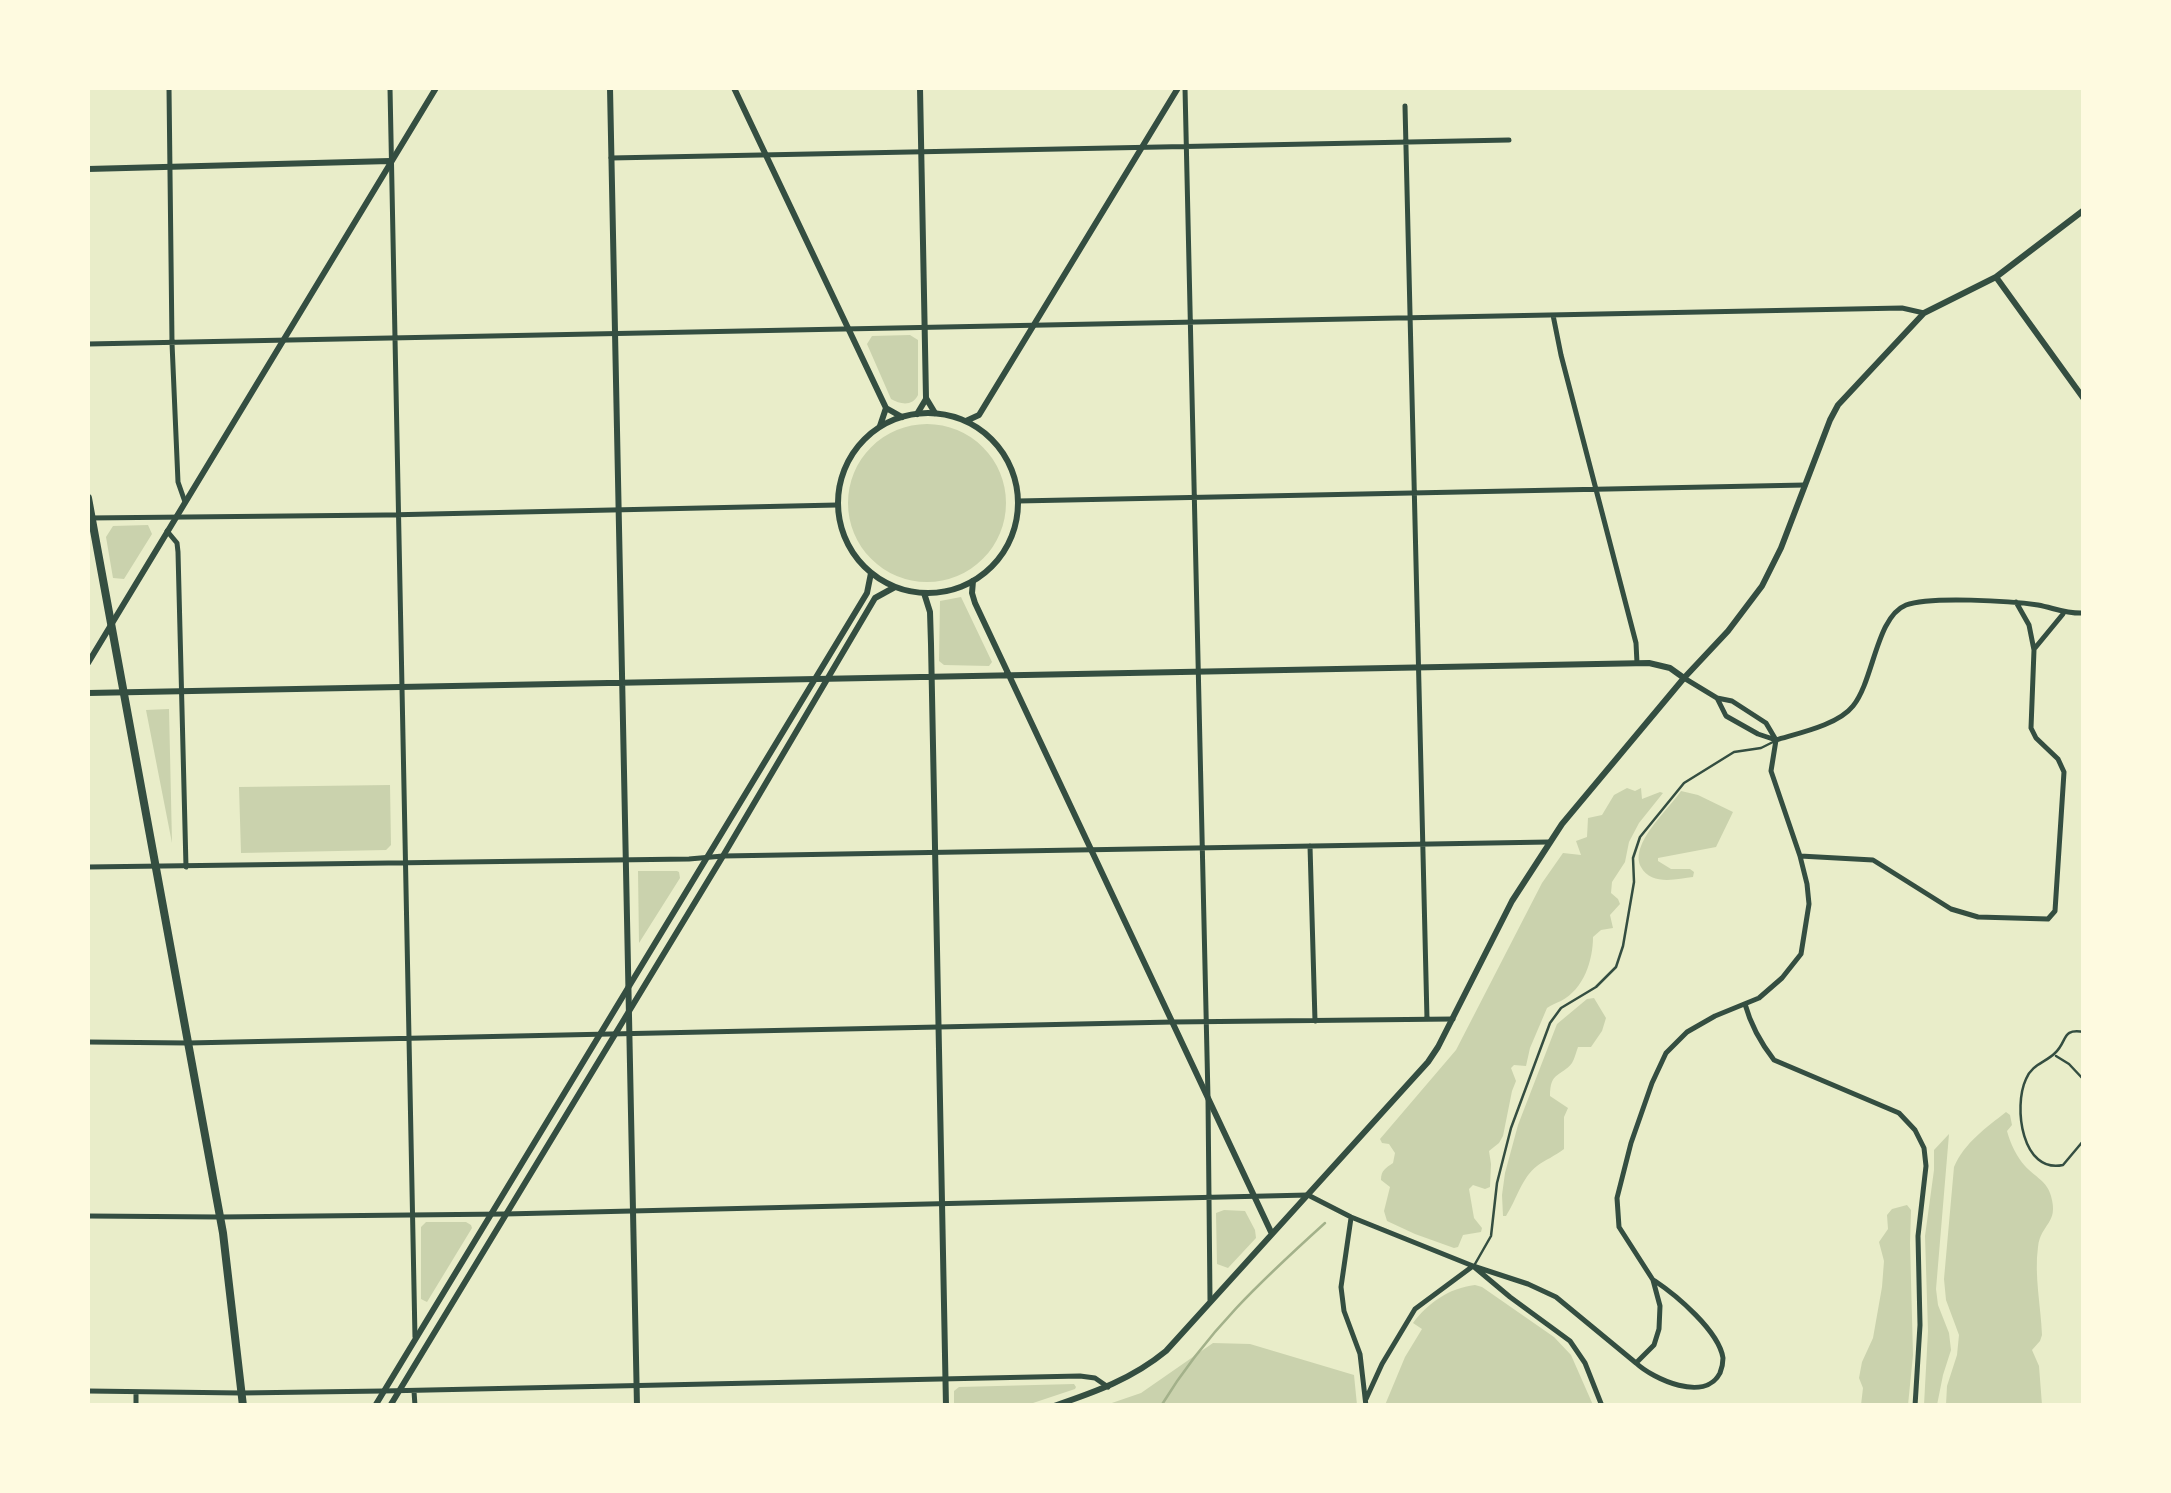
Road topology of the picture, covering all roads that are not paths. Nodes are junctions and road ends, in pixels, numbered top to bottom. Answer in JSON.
{"nodes":[{"id":1,"x":168,"y":88,"type":"edge"},
{"id":2,"x":390,"y":88,"type":"edge"},
{"id":3,"x":436,"y":88,"type":"edge"},
{"id":4,"x":610,"y":88,"type":"edge"},
{"id":5,"x":734,"y":88,"type":"edge"},
{"id":6,"x":920,"y":88,"type":"edge"},
{"id":7,"x":1182,"y":88,"type":"edge"},
{"id":8,"x":1405,"y":106,"type":"dead end"},
{"id":9,"x":1506,"y":140,"type":"dead end"},
{"id":10,"x":1406,"y":142,"type":"junction"},
{"id":11,"x":1141,"y":147,"type":"junction"},
{"id":12,"x":1186,"y":147,"type":"junction"},
{"id":13,"x":922,"y":152,"type":"junction"},
{"id":14,"x":766,"y":155,"type":"junction"},
{"id":15,"x":611,"y":158,"type":"junction"},
{"id":16,"x":391,"y":161,"type":"junction"},
{"id":17,"x":171,"y":168,"type":"junction"},
{"id":18,"x":88,"y":169,"type":"edge"},
{"id":19,"x":2084,"y":210,"type":"edge"},
{"id":20,"x":1996,"y":277,"type":"junction"},
{"id":21,"x":1924,"y":313,"type":"junction"},
{"id":22,"x":1553,"y":315,"type":"junction"},
{"id":23,"x":1410,"y":318,"type":"junction"},
{"id":24,"x":1190,"y":323,"type":"junction"},
{"id":25,"x":1034,"y":324,"type":"junction"},
{"id":26,"x":925,"y":328,"type":"junction"},
{"id":27,"x":847,"y":329,"type":"junction"},
{"id":28,"x":615,"y":334,"type":"junction"},
{"id":29,"x":395,"y":338,"type":"junction"},
{"id":30,"x":282,"y":341,"type":"junction"},
{"id":31,"x":172,"y":343,"type":"junction"},
{"id":32,"x":88,"y":344,"type":"edge"},
{"id":33,"x":926,"y":398,"type":"junction"},
{"id":34,"x":2084,"y":400,"type":"edge"},
{"id":35,"x":886,"y":408,"type":"junction"},
{"id":36,"x":935,"y":413,"type":"junction"},
{"id":37,"x":917,"y":414,"type":"junction"},
{"id":38,"x":979,"y":415,"type":"junction"},
{"id":39,"x":902,"y":417,"type":"junction"},
{"id":40,"x":966,"y":421,"type":"junction"},
{"id":41,"x":880,"y":426,"type":"junction"},
{"id":42,"x":982,"y":431,"type":"junction"},
{"id":43,"x":1806,"y":485,"type":"junction"},
{"id":44,"x":1596,"y":489,"type":"junction"},
{"id":45,"x":1414,"y":492,"type":"junction"},
{"id":46,"x":1194,"y":497,"type":"junction"},
{"id":47,"x":88,"y":498,"type":"edge"},
{"id":48,"x":1018,"y":501,"type":"junction"},
{"id":49,"x":185,"y":502,"type":"junction"},
{"id":50,"x":838,"y":505,"type":"junction"},
{"id":51,"x":618,"y":510,"type":"junction"},
{"id":52,"x":398,"y":515,"type":"junction"},
{"id":53,"x":175,"y":517,"type":"junction"},
{"id":54,"x":90,"y":523,"type":"edge"},
{"id":55,"x":167,"y":531,"type":"junction"},
{"id":56,"x":871,"y":573,"type":"junction"},
{"id":57,"x":973,"y":581,"type":"junction"},
{"id":58,"x":895,"y":587,"type":"junction"},
{"id":59,"x":924,"y":593,"type":"junction"},
{"id":60,"x":2016,"y":602,"type":"junction"},
{"id":61,"x":2064,"y":613,"type":"junction"},
{"id":62,"x":2084,"y":613,"type":"edge"},
{"id":63,"x":112,"y":624,"type":"junction"},
{"id":64,"x":2034,"y":650,"type":"junction"},
{"id":65,"x":88,"y":663,"type":"edge"},
{"id":66,"x":1637,"y":664,"type":"junction"},
{"id":67,"x":1416,"y":668,"type":"junction"},
{"id":68,"x":1198,"y":672,"type":"junction"},
{"id":69,"x":1010,"y":676,"type":"junction"},
{"id":70,"x":932,"y":678,"type":"junction"},
{"id":71,"x":1684,"y":678,"type":"junction"},
{"id":72,"x":813,"y":679,"type":"junction"},
{"id":73,"x":829,"y":679,"type":"junction"},
{"id":74,"x":622,"y":684,"type":"junction"},
{"id":75,"x":402,"y":689,"type":"junction"},
{"id":76,"x":182,"y":692,"type":"junction"},
{"id":77,"x":124,"y":693,"type":"junction"},
{"id":78,"x":88,"y":694,"type":"edge"},
{"id":79,"x":1717,"y":698,"type":"junction"},
{"id":80,"x":1776,"y":740,"type":"junction"},
{"id":81,"x":1549,"y":842,"type":"junction"},
{"id":82,"x":1422,"y":844,"type":"junction"},
{"id":83,"x":1310,"y":846,"type":"junction"},
{"id":84,"x":1202,"y":848,"type":"junction"},
{"id":85,"x":1091,"y":850,"type":"junction"},
{"id":86,"x":935,"y":853,"type":"junction"},
{"id":87,"x":723,"y":856,"type":"junction"},
{"id":88,"x":1800,"y":856,"type":"junction"},
{"id":89,"x":706,"y":857,"type":"junction"},
{"id":90,"x":626,"y":860,"type":"junction"},
{"id":91,"x":405,"y":864,"type":"junction"},
{"id":92,"x":88,"y":867,"type":"edge"},
{"id":93,"x":186,"y":867,"type":"junction"},
{"id":94,"x":156,"y":868,"type":"junction"},
{"id":95,"x":628,"y":986,"type":"junction"},
{"id":96,"x":1745,"y":1004,"type":"junction"},
{"id":97,"x":628,"y":1011,"type":"junction"},
{"id":98,"x":1426,"y":1019,"type":"junction"},
{"id":99,"x":1452,"y":1019,"type":"junction"},
{"id":100,"x":1314,"y":1021,"type":"junction"},
{"id":101,"x":1172,"y":1022,"type":"junction"},
{"id":102,"x":1206,"y":1023,"type":"junction"},
{"id":103,"x":939,"y":1028,"type":"junction"},
{"id":104,"x":2084,"y":1032,"type":"edge"},
{"id":105,"x":628,"y":1035,"type":"junction"},
{"id":106,"x":597,"y":1036,"type":"junction"},
{"id":107,"x":613,"y":1036,"type":"junction"},
{"id":108,"x":408,"y":1039,"type":"junction"},
{"id":109,"x":88,"y":1042,"type":"edge"},
{"id":110,"x":188,"y":1043,"type":"junction"},
{"id":111,"x":2054,"y":1055,"type":"junction"},
{"id":112,"x":2084,"y":1080,"type":"edge"},
{"id":113,"x":1208,"y":1098,"type":"junction"},
{"id":114,"x":2084,"y":1140,"type":"edge"},
{"id":115,"x":1308,"y":1196,"type":"junction"},
{"id":116,"x":1255,"y":1197,"type":"junction"},
{"id":117,"x":1209,"y":1198,"type":"junction"},
{"id":118,"x":942,"y":1204,"type":"junction"},
{"id":119,"x":633,"y":1210,"type":"junction"},
{"id":120,"x":412,"y":1214,"type":"junction"},
{"id":121,"x":489,"y":1214,"type":"junction"},
{"id":122,"x":505,"y":1214,"type":"junction"},
{"id":123,"x":88,"y":1216,"type":"edge"},
{"id":124,"x":220,"y":1217,"type":"junction"},
{"id":125,"x":1352,"y":1217,"type":"junction"},
{"id":126,"x":1272,"y":1234,"type":"junction"},
{"id":127,"x":1473,"y":1266,"type":"junction"},
{"id":128,"x":1653,"y":1280,"type":"junction"},
{"id":129,"x":1210,"y":1304,"type":"junction"},
{"id":130,"x":415,"y":1337,"type":"junction"},
{"id":131,"x":1636,"y":1363,"type":"junction"},
{"id":132,"x":946,"y":1379,"type":"junction"},
{"id":133,"x":637,"y":1386,"type":"junction"},
{"id":134,"x":1108,"y":1388,"type":"junction"},
{"id":135,"x":88,"y":1391,"type":"edge"},
{"id":136,"x":399,"y":1391,"type":"junction"},
{"id":137,"x":414,"y":1391,"type":"junction"},
{"id":138,"x":136,"y":1392,"type":"junction"},
{"id":139,"x":384,"y":1392,"type":"junction"},
{"id":140,"x":242,"y":1393,"type":"junction"},
{"id":141,"x":1366,"y":1402,"type":"edge"},
{"id":142,"x":136,"y":1406,"type":"edge"},
{"id":143,"x":243,"y":1406,"type":"edge"},
{"id":144,"x":375,"y":1406,"type":"edge"},
{"id":145,"x":390,"y":1406,"type":"edge"},
{"id":146,"x":416,"y":1406,"type":"edge"},
{"id":147,"x":637,"y":1406,"type":"edge"},
{"id":148,"x":946,"y":1406,"type":"edge"},
{"id":149,"x":1054,"y":1406,"type":"edge"},
{"id":150,"x":1602,"y":1406,"type":"edge"},
{"id":151,"x":1915,"y":1406,"type":"edge"}],
"edges":[{"from":1,"to":17,"type":"street"},
{"from":2,"to":16,"type":"street"},
{"from":3,"to":16,"type":"street"},
{"from":4,"to":15,"type":"street"},
{"from":5,"to":14,"type":"street"},
{"from":6,"to":13,"type":"street"},
{"from":7,"to":11,"type":"street"},
{"from":7,"to":12,"type":"street"},
{"from":8,"to":10,"type":"street"},
{"from":9,"to":10,"type":"street"},
{"from":10,"to":12,"type":"street"},
{"from":10,"to":23,"type":"street"},
{"from":11,"to":12,"type":"street"},
{"from":11,"to":13,"type":"street"},
{"from":11,"to":25,"type":"street"},
{"from":12,"to":24,"type":"street"},
{"from":13,"to":14,"type":"street"},
{"from":13,"to":26,"type":"street"},
{"from":14,"to":15,"type":"street"},
{"from":14,"to":27,"type":"street"},
{"from":15,"to":28,"type":"street"},
{"from":16,"to":17,"type":"street"},
{"from":16,"to":29,"type":"street"},
{"from":16,"to":30,"type":"street"},
{"from":17,"to":18,"type":"street"},
{"from":17,"to":31,"type":"street"},
{"from":19,"to":20,"type":"street"},
{"from":20,"to":21,"type":"street"},
{"from":20,"to":34,"type":"street"},
{"from":21,"to":22,"type":"street"},
{"from":21,"to":43,"type":"street"},
{"from":22,"to":23,"type":"street"},
{"from":22,"to":44,"type":"street"},
{"from":23,"to":24,"type":"street"},
{"from":23,"to":45,"type":"street"},
{"from":24,"to":25,"type":"street"},
{"from":24,"to":46,"type":"street"},
{"from":25,"to":26,"type":"street"},
{"from":25,"to":38,"type":"street"},
{"from":26,"to":27,"type":"street"},
{"from":26,"to":33,"type":"street"},
{"from":27,"to":28,"type":"street"},
{"from":27,"to":35,"type":"street"},
{"from":28,"to":29,"type":"street"},
{"from":28,"to":51,"type":"street"},
{"from":29,"to":30,"type":"street"},
{"from":29,"to":52,"type":"street"},
{"from":30,"to":31,"type":"street"},
{"from":30,"to":49,"type":"street"},
{"from":31,"to":32,"type":"street"},
{"from":31,"to":49,"type":"street"},
{"from":33,"to":36,"type":"street"},
{"from":33,"to":37,"type":"street"},
{"from":35,"to":39,"type":"street"},
{"from":35,"to":41,"type":"street"},
{"from":36,"to":37,"type":"street"},
{"from":36,"to":40,"type":"street"},
{"from":37,"to":39,"type":"street"},
{"from":38,"to":40,"type":"street"},
{"from":38,"to":42,"type":"street"},
{"from":39,"to":41,"type":"street"},
{"from":40,"to":42,"type":"street"},
{"from":41,"to":50,"type":"street"},
{"from":42,"to":48,"type":"street"},
{"from":43,"to":44,"type":"street"},
{"from":43,"to":71,"type":"street"},
{"from":44,"to":45,"type":"street"},
{"from":44,"to":66,"type":"street"},
{"from":45,"to":46,"type":"street"},
{"from":45,"to":67,"type":"street"},
{"from":46,"to":48,"type":"street"},
{"from":46,"to":68,"type":"street"},
{"from":47,"to":54,"type":"highway"},
{"from":48,"to":57,"type":"street"},
{"from":49,"to":53,"type":"street"},
{"from":50,"to":51,"type":"street"},
{"from":50,"to":56,"type":"street"},
{"from":51,"to":52,"type":"street"},
{"from":51,"to":74,"type":"street"},
{"from":52,"to":53,"type":"street"},
{"from":52,"to":75,"type":"street"},
{"from":53,"to":54,"type":"street"},
{"from":53,"to":55,"type":"street"},
{"from":54,"to":63,"type":"highway"},
{"from":55,"to":63,"type":"street"},
{"from":55,"to":76,"type":"street"},
{"from":56,"to":58,"type":"street"},
{"from":56,"to":72,"type":"street"},
{"from":57,"to":59,"type":"street"},
{"from":57,"to":69,"type":"street"},
{"from":58,"to":59,"type":"street"},
{"from":58,"to":73,"type":"street"},
{"from":59,"to":70,"type":"street"},
{"from":60,"to":61,"type":"street"},
{"from":60,"to":64,"type":"street"},
{"from":60,"to":80,"type":"street"},
{"from":61,"to":62,"type":"street"},
{"from":61,"to":64,"type":"street"},
{"from":63,"to":65,"type":"street"},
{"from":63,"to":77,"type":"highway"},
{"from":64,"to":88,"type":"street"},
{"from":66,"to":67,"type":"street"},
{"from":66,"to":71,"type":"street"},
{"from":67,"to":68,"type":"street"},
{"from":67,"to":82,"type":"street"},
{"from":68,"to":69,"type":"street"},
{"from":68,"to":84,"type":"street"},
{"from":69,"to":70,"type":"street"},
{"from":69,"to":85,"type":"street"},
{"from":70,"to":73,"type":"street"},
{"from":70,"to":86,"type":"street"},
{"from":71,"to":79,"type":"street"},
{"from":71,"to":81,"type":"street"},
{"from":72,"to":73,"type":"street"},
{"from":72,"to":74,"type":"street"},
{"from":72,"to":89,"type":"street"},
{"from":73,"to":87,"type":"street"},
{"from":74,"to":75,"type":"street"},
{"from":74,"to":90,"type":"street"},
{"from":75,"to":76,"type":"street"},
{"from":75,"to":91,"type":"street"},
{"from":76,"to":77,"type":"street"},
{"from":76,"to":93,"type":"street"},
{"from":77,"to":78,"type":"street"},
{"from":77,"to":94,"type":"highway"},
{"from":79,"to":80,"type":"street"},
{"from":79,"to":80,"type":"street"},
{"from":80,"to":88,"type":"street"},
{"from":80,"to":127,"type":"lane"},
{"from":81,"to":82,"type":"street"},
{"from":81,"to":99,"type":"street"},
{"from":82,"to":83,"type":"street"},
{"from":82,"to":98,"type":"street"},
{"from":83,"to":84,"type":"street"},
{"from":83,"to":100,"type":"street"},
{"from":84,"to":85,"type":"street"},
{"from":84,"to":102,"type":"street"},
{"from":85,"to":86,"type":"street"},
{"from":85,"to":101,"type":"street"},
{"from":86,"to":87,"type":"street"},
{"from":86,"to":103,"type":"street"},
{"from":87,"to":89,"type":"street"},
{"from":87,"to":97,"type":"street"},
{"from":88,"to":96,"type":"street"},
{"from":89,"to":90,"type":"street"},
{"from":89,"to":95,"type":"street"},
{"from":90,"to":91,"type":"street"},
{"from":90,"to":95,"type":"street"},
{"from":91,"to":93,"type":"street"},
{"from":91,"to":108,"type":"street"},
{"from":92,"to":94,"type":"street"},
{"from":93,"to":94,"type":"street"},
{"from":94,"to":110,"type":"highway"},
{"from":95,"to":97,"type":"street"},
{"from":95,"to":106,"type":"street"},
{"from":96,"to":128,"type":"street"},
{"from":96,"to":151,"type":"street"},
{"from":97,"to":105,"type":"street"},
{"from":97,"to":107,"type":"street"},
{"from":98,"to":99,"type":"street"},
{"from":98,"to":100,"type":"street"},
{"from":99,"to":115,"type":"street"},
{"from":100,"to":102,"type":"street"},
{"from":101,"to":102,"type":"street"},
{"from":101,"to":103,"type":"street"},
{"from":101,"to":113,"type":"street"},
{"from":102,"to":113,"type":"street"},
{"from":103,"to":105,"type":"street"},
{"from":103,"to":118,"type":"street"},
{"from":104,"to":111,"type":"lane"},
{"from":105,"to":107,"type":"street"},
{"from":105,"to":119,"type":"street"},
{"from":106,"to":107,"type":"street"},
{"from":106,"to":108,"type":"street"},
{"from":106,"to":121,"type":"street"},
{"from":107,"to":122,"type":"street"},
{"from":108,"to":110,"type":"street"},
{"from":108,"to":120,"type":"street"},
{"from":109,"to":110,"type":"street"},
{"from":110,"to":124,"type":"highway"},
{"from":111,"to":112,"type":"lane"},
{"from":111,"to":114,"type":"lane"},
{"from":113,"to":116,"type":"street"},
{"from":113,"to":117,"type":"street"},
{"from":115,"to":116,"type":"street"},
{"from":115,"to":125,"type":"street"},
{"from":115,"to":126,"type":"street"},
{"from":116,"to":117,"type":"street"},
{"from":116,"to":126,"type":"street"},
{"from":117,"to":118,"type":"street"},
{"from":117,"to":129,"type":"street"},
{"from":118,"to":119,"type":"street"},
{"from":118,"to":132,"type":"street"},
{"from":119,"to":122,"type":"street"},
{"from":119,"to":133,"type":"street"},
{"from":120,"to":121,"type":"street"},
{"from":120,"to":124,"type":"street"},
{"from":120,"to":130,"type":"street"},
{"from":121,"to":122,"type":"street"},
{"from":121,"to":130,"type":"street"},
{"from":122,"to":136,"type":"street"},
{"from":123,"to":124,"type":"street"},
{"from":124,"to":140,"type":"highway"},
{"from":125,"to":127,"type":"street"},
{"from":125,"to":141,"type":"street"},
{"from":126,"to":129,"type":"street"},
{"from":127,"to":131,"type":"street"},
{"from":127,"to":141,"type":"street"},
{"from":127,"to":150,"type":"street"},
{"from":128,"to":131,"type":"street"},
{"from":128,"to":131,"type":"street"},
{"from":129,"to":134,"type":"street"},
{"from":130,"to":139,"type":"street"},
{"from":132,"to":133,"type":"street"},
{"from":132,"to":134,"type":"street"},
{"from":132,"to":148,"type":"street"},
{"from":133,"to":137,"type":"street"},
{"from":133,"to":147,"type":"street"},
{"from":134,"to":149,"type":"street"},
{"from":135,"to":138,"type":"street"},
{"from":136,"to":137,"type":"street"},
{"from":136,"to":139,"type":"street"},
{"from":136,"to":145,"type":"street"},
{"from":137,"to":146,"type":"street"},
{"from":138,"to":140,"type":"street"},
{"from":138,"to":142,"type":"street"},
{"from":139,"to":140,"type":"street"},
{"from":139,"to":144,"type":"street"},
{"from":140,"to":143,"type":"highway"}]}
